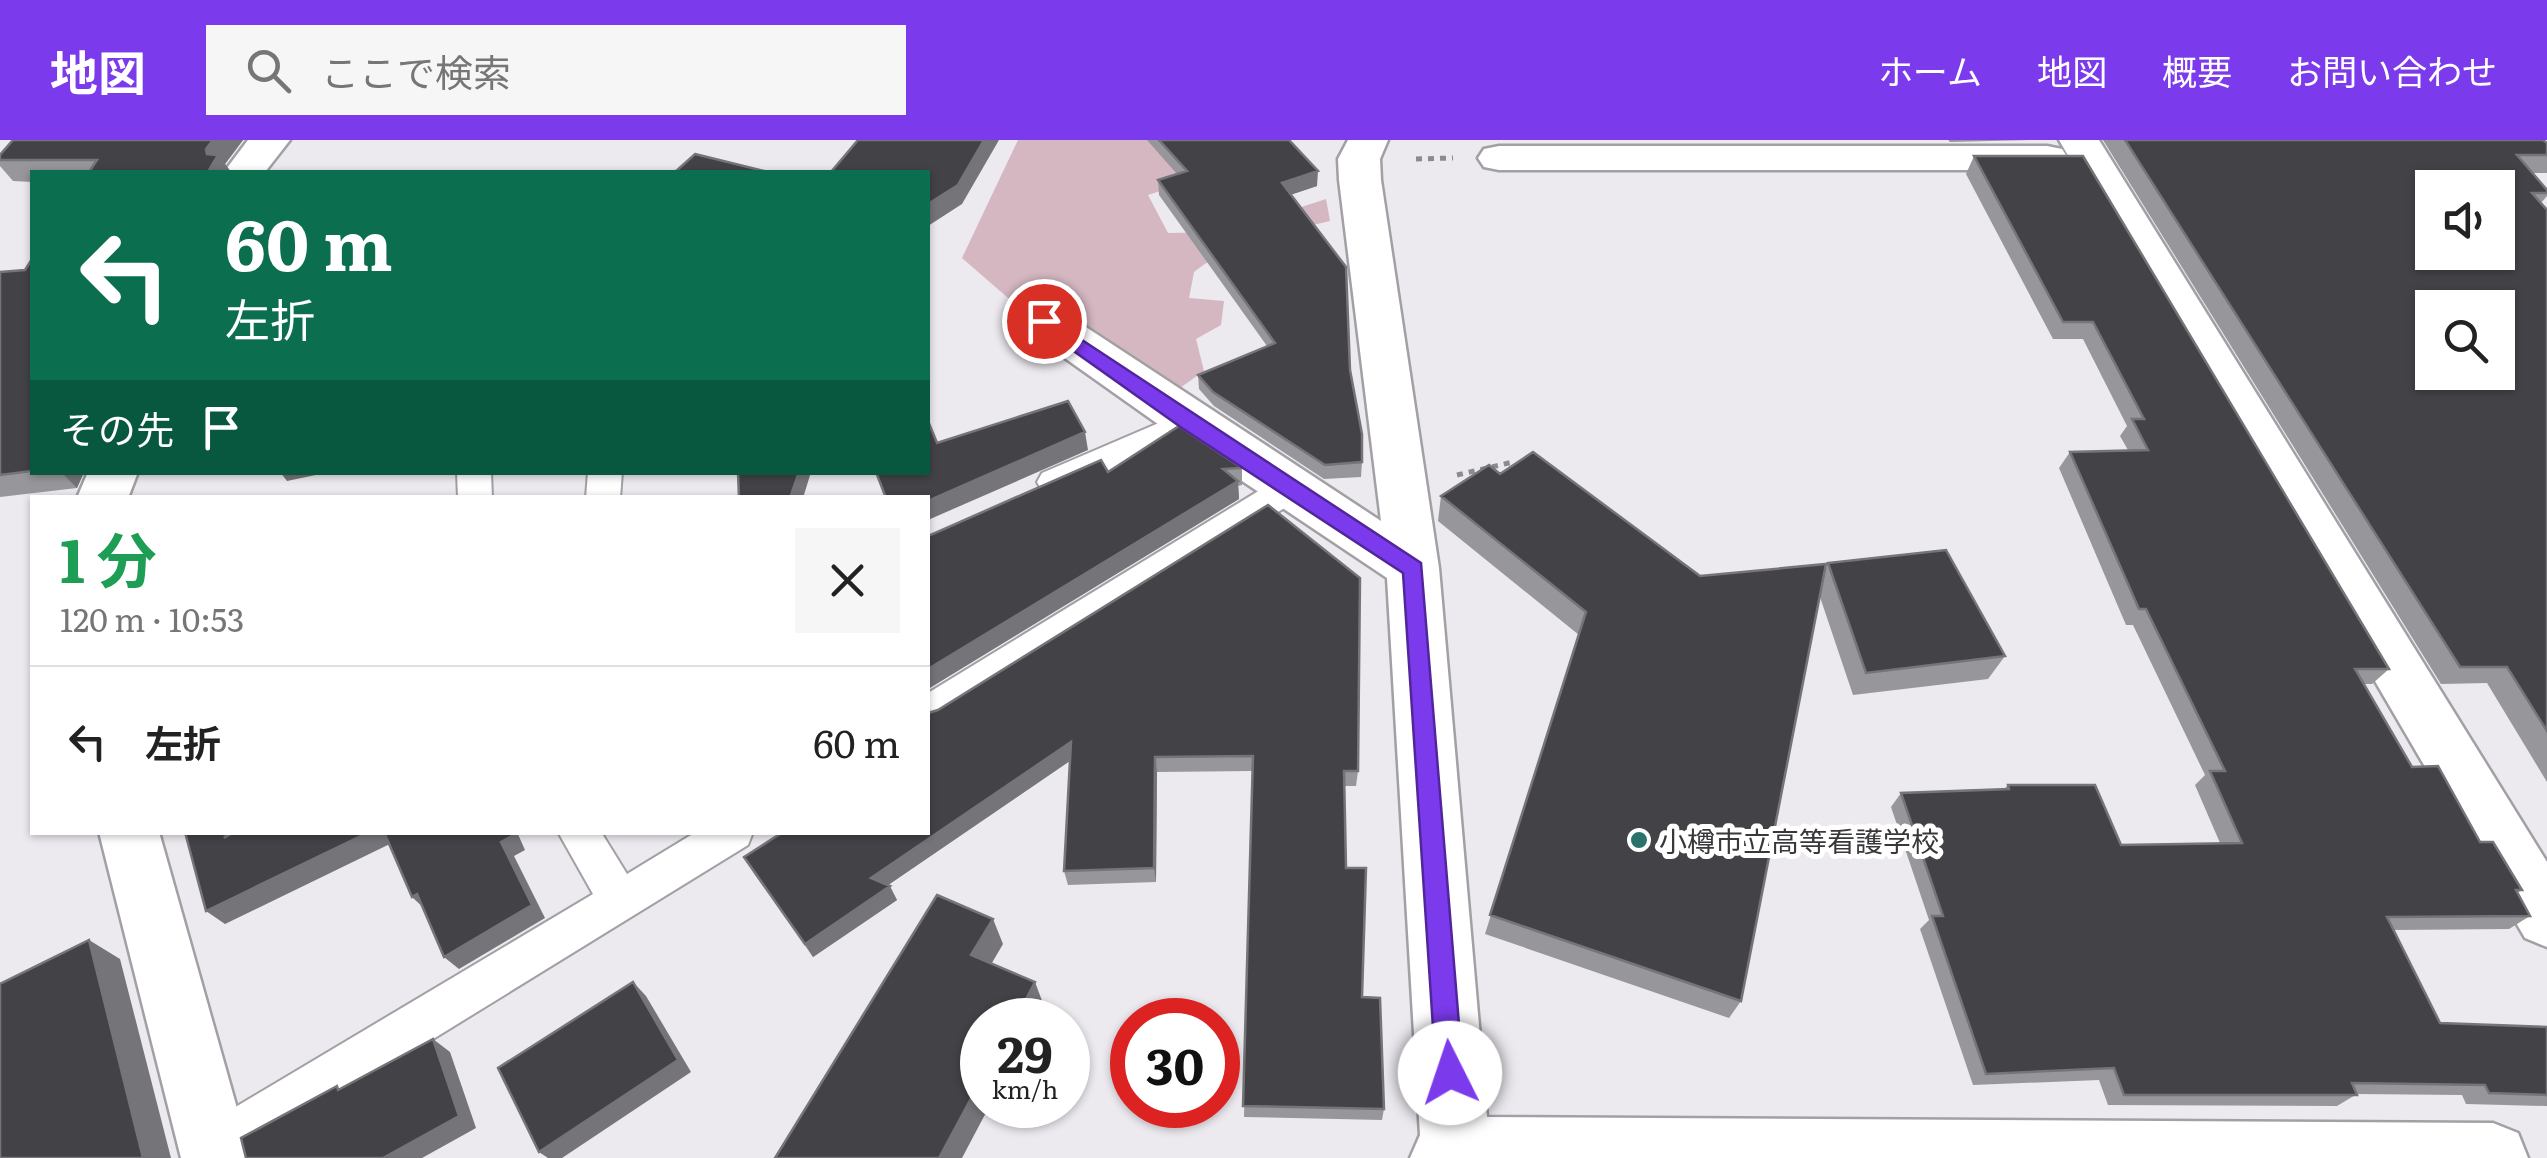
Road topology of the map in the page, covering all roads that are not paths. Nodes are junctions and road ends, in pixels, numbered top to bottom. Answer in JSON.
{"nodes":[{"id":1,"x":270,"y":140,"type":"edge"},
{"id":2,"x":2085,"y":149,"type":"edge"},
{"id":3,"x":1500,"y":158,"type":"road end"},
{"id":4,"x":1368,"y":166,"type":"edge"},
{"id":5,"x":246,"y":170,"type":"edge"},
{"id":6,"x":1044,"y":321,"type":"dead end"},
{"id":7,"x":1189,"y":422,"type":"junction"},
{"id":8,"x":1290,"y":488,"type":"junction"},
{"id":9,"x":1025,"y":495,"type":"edge"},
{"id":10,"x":1413,"y":568,"type":"junction"},
{"id":11,"x":930,"y":711,"type":"edge"},
{"id":12,"x":130,"y":835,"type":"edge"},
{"id":13,"x":580,"y":835,"type":"edge"},
{"id":14,"x":728,"y":835,"type":"edge"},
{"id":15,"x":621,"y":902,"type":"junction"},
{"id":16,"x":2547,"y":918,"type":"edge"},
{"id":17,"x":215,"y":1153,"type":"edge"},
{"id":18,"x":1452,"y":1156,"type":"edge"},
{"id":19,"x":2493,"y":1158,"type":"edge"}],
"edges":[{"from":1,"to":5,"type":"street"},
{"from":2,"to":3,"type":"street"},
{"from":2,"to":16,"type":"street"},
{"from":4,"to":10,"type":"street"},
{"from":6,"to":7,"type":"street"},
{"from":7,"to":8,"type":"street"},
{"from":7,"to":9,"type":"lane"},
{"from":8,"to":10,"type":"street"},
{"from":8,"to":11,"type":"lane"},
{"from":10,"to":18,"type":"street"},
{"from":12,"to":17,"type":"street"},
{"from":13,"to":15,"type":"lane"},
{"from":14,"to":15,"type":"lane"},
{"from":15,"to":17,"type":"lane"},
{"from":18,"to":19,"type":"street"}]}
